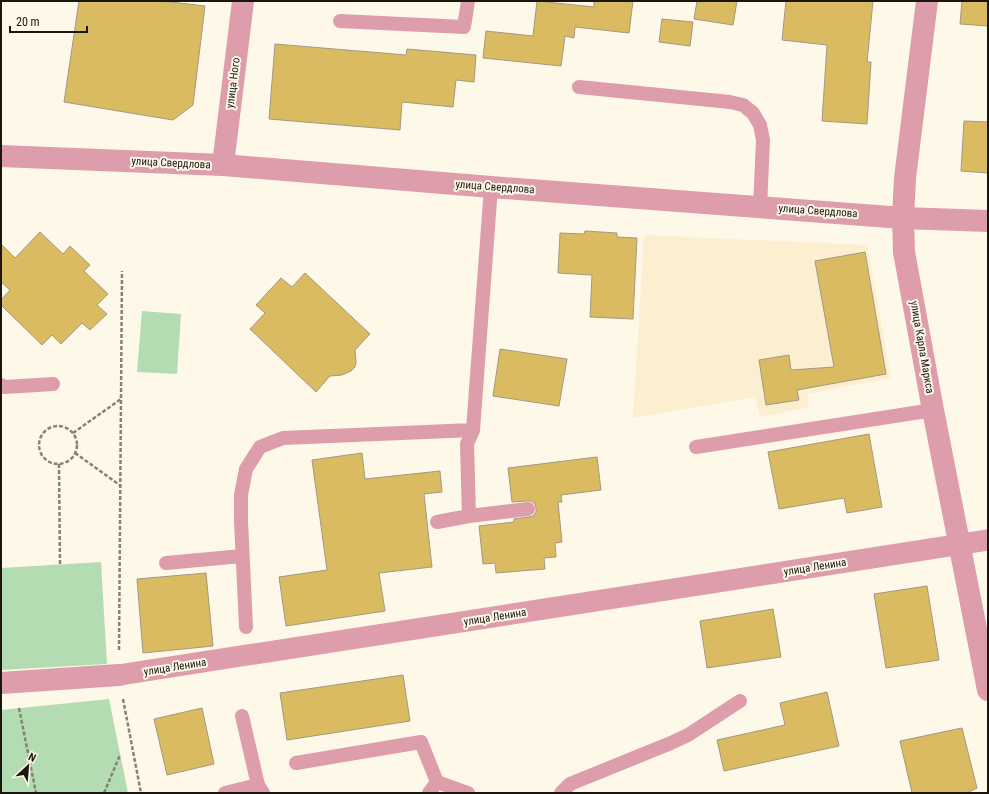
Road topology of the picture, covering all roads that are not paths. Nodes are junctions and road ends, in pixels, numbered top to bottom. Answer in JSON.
{"nodes":[{"id":1,"x":243,"y":1,"type":"edge"},
{"id":2,"x":468,"y":1,"type":"edge"},
{"id":3,"x":927,"y":1,"type":"edge"},
{"id":4,"x":340,"y":21,"type":"dead end"},
{"id":5,"x":579,"y":87,"type":"dead end"},
{"id":6,"x":1,"y":156,"type":"edge"},
{"id":7,"x":223,"y":165,"type":"junction"},
{"id":8,"x":491,"y":187,"type":"junction"},
{"id":9,"x":760,"y":207,"type":"junction"},
{"id":10,"x":904,"y":218,"type":"junction"},
{"id":11,"x":988,"y":221,"type":"edge"},
{"id":12,"x":53,"y":384,"type":"dead end"},
{"id":13,"x":1,"y":385,"type":"edge"},
{"id":14,"x":933,"y":410,"type":"junction"},
{"id":15,"x":473,"y":430,"type":"junction"},
{"id":16,"x":696,"y":447,"type":"dead end"},
{"id":17,"x":528,"y":509,"type":"dead end"},
{"id":18,"x":469,"y":516,"type":"junction"},
{"id":19,"x":437,"y":522,"type":"dead end"},
{"id":20,"x":988,"y":540,"type":"edge"},
{"id":21,"x":959,"y":545,"type":"junction"},
{"id":22,"x":242,"y":556,"type":"junction"},
{"id":23,"x":166,"y":562,"type":"dead end"},
{"id":24,"x":246,"y":627,"type":"dead end"},
{"id":25,"x":119,"y":675,"type":"joint"},
{"id":26,"x":1,"y":683,"type":"edge"},
{"id":27,"x":988,"y":690,"type":"edge"},
{"id":28,"x":740,"y":701,"type":"dead end"},
{"id":29,"x":242,"y":716,"type":"dead end"},
{"id":30,"x":296,"y":763,"type":"dead end"},
{"id":31,"x":433,"y":787,"type":"edge"},
{"id":32,"x":260,"y":789,"type":"edge"},
{"id":33,"x":225,"y":793,"type":"edge"},
{"id":34,"x":468,"y":793,"type":"edge"},
{"id":35,"x":561,"y":793,"type":"edge"}],
"edges":[{"from":1,"to":7,"type":"street","name":"улица Ного"},
{"from":2,"to":4,"type":"lane"},
{"from":3,"to":10,"type":"street","name":"улица Карла Маркса"},
{"from":5,"to":9,"type":"lane"},
{"from":6,"to":7,"type":"street","name":"улица Свердлова"},
{"from":7,"to":8,"type":"street","name":"улица Свердлова"},
{"from":8,"to":9,"type":"street","name":"улица Свердлова"},
{"from":8,"to":15,"type":"lane"},
{"from":9,"to":10,"type":"street","name":"улица Свердлова"},
{"from":10,"to":11,"type":"street","name":"улица Свердлова"},
{"from":10,"to":14,"type":"street","name":"улица Карла Маркса"},
{"from":12,"to":13,"type":"lane"},
{"from":14,"to":16,"type":"lane"},
{"from":14,"to":21,"type":"street","name":"улица Карла Маркса"},
{"from":15,"to":18,"type":"lane"},
{"from":15,"to":22,"type":"lane"},
{"from":17,"to":18,"type":"lane"},
{"from":18,"to":19,"type":"lane"},
{"from":20,"to":21,"type":"street","name":"улица Ленина"},
{"from":21,"to":25,"type":"street","name":"улица Ленина"},
{"from":21,"to":27,"type":"street","name":"улица Карла Маркса"},
{"from":22,"to":23,"type":"lane"},
{"from":22,"to":24,"type":"lane"},
{"from":25,"to":26,"type":"street","name":"улица Ленина"},
{"from":28,"to":35,"type":"lane"},
{"from":29,"to":32,"type":"lane"},
{"from":30,"to":31,"type":"lane"},
{"from":31,"to":34,"type":"lane"},
{"from":32,"to":33,"type":"lane"}]}
